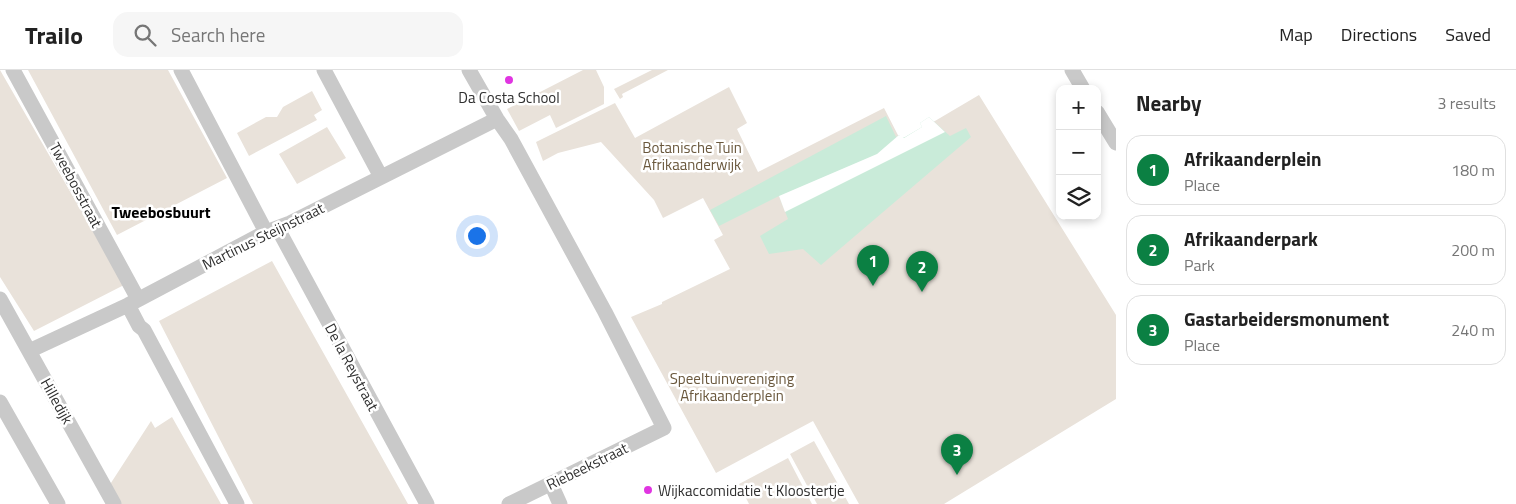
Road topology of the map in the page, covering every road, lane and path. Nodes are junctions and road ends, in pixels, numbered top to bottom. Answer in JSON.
{"nodes":[{"id":1,"x":13,"y":70,"type":"edge"},
{"id":2,"x":181,"y":70,"type":"edge"},
{"id":3,"x":324,"y":70,"type":"edge"},
{"id":4,"x":469,"y":70,"type":"edge"},
{"id":5,"x":1072,"y":70,"type":"edge"},
{"id":6,"x":1081,"y":85,"type":"edge"},
{"id":7,"x":1101,"y":119,"type":"edge"},
{"id":8,"x":497,"y":120,"type":"junction"},
{"id":9,"x":1116,"y":143,"type":"edge"},
{"id":10,"x":381,"y":177,"type":"junction"},
{"id":11,"x":272,"y":231,"type":"junction"},
{"id":12,"x":0,"y":299,"type":"edge"},
{"id":13,"x":133,"y":302,"type":"junction"},
{"id":14,"x":29,"y":352,"type":"junction"},
{"id":15,"x":0,"y":402,"type":"edge"},
{"id":16,"x":551,"y":484,"type":"junction"},
{"id":17,"x":58,"y":504,"type":"edge"},
{"id":18,"x":114,"y":504,"type":"edge"},
{"id":19,"x":237,"y":504,"type":"edge"},
{"id":20,"x":427,"y":504,"type":"edge"},
{"id":21,"x":509,"y":504,"type":"edge"},
{"id":22,"x":560,"y":504,"type":"edge"}],
"edges":[{"from":1,"to":13,"type":"street","name":"Tweebosstraat"},
{"from":2,"to":11,"type":"street","name":"De la Reystraat"},
{"from":3,"to":10,"type":"street"},
{"from":4,"to":8,"type":"street"},
{"from":5,"to":6,"type":"street"},
{"from":7,"to":9,"type":"street"},
{"from":8,"to":10,"type":"street","name":"Martinus Steijnstraat"},
{"from":8,"to":16,"type":"street","name":"Riebeekstraat"},
{"from":10,"to":11,"type":"street","name":"Martinus Steijnstraat"},
{"from":11,"to":13,"type":"street","name":"Martinus Steijnstraat"},
{"from":11,"to":20,"type":"street","name":"De la Reystraat"},
{"from":12,"to":14,"type":"street","name":"Hilledijk"},
{"from":13,"to":14,"type":"street","name":"Martinus Steijnstraat"},
{"from":13,"to":19,"type":"street","name":"Tweebosstraat"},
{"from":14,"to":18,"type":"street","name":"Hilledijk"},
{"from":15,"to":17,"type":"street"},
{"from":16,"to":21,"type":"street","name":"Riebeekstraat"},
{"from":16,"to":22,"type":"street"}]}
